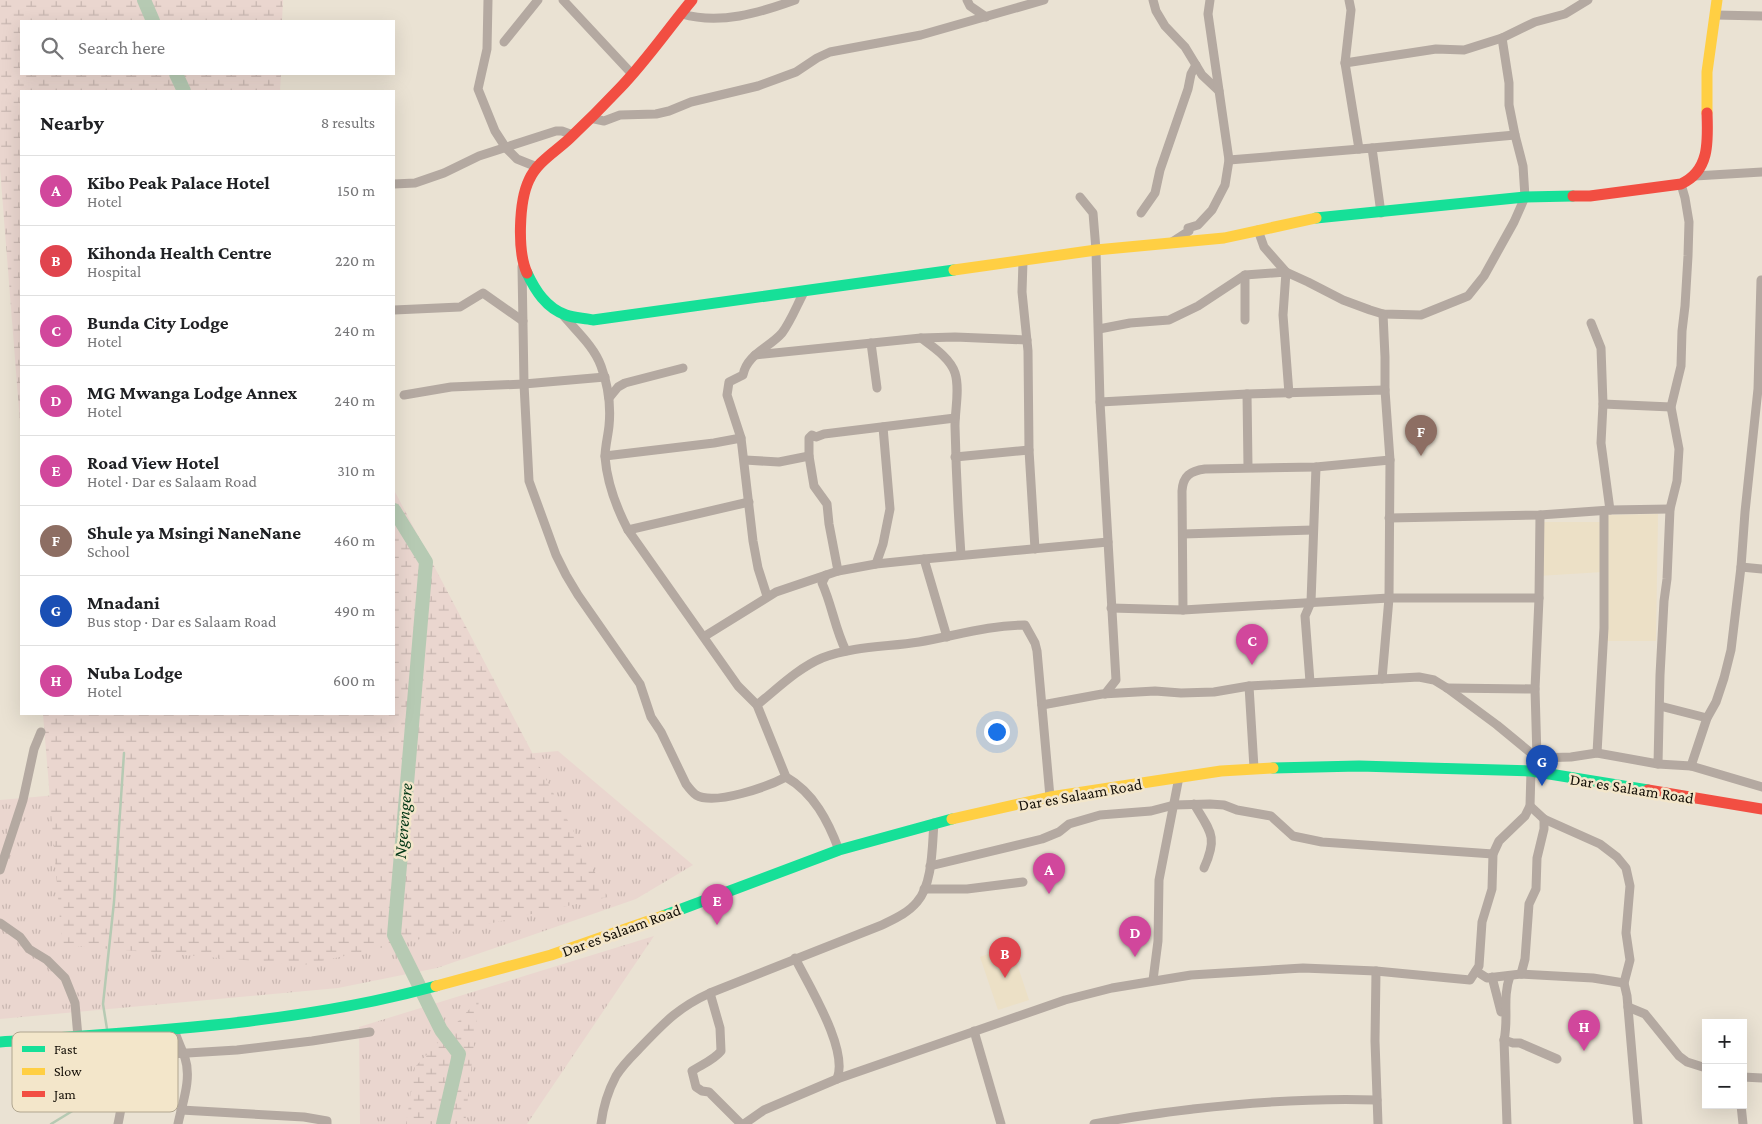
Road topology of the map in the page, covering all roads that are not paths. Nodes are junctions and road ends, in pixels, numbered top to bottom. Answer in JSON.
{"nodes":[{"id":1,"x":488,"y":0,"type":"edge"},
{"id":2,"x":538,"y":0,"type":"edge"},
{"id":3,"x":563,"y":0,"type":"edge"},
{"id":4,"x":692,"y":0,"type":"edge"},
{"id":5,"x":795,"y":0,"type":"edge"},
{"id":6,"x":967,"y":0,"type":"edge"},
{"id":7,"x":1044,"y":0,"type":"edge"},
{"id":8,"x":1153,"y":0,"type":"edge"},
{"id":9,"x":1210,"y":0,"type":"edge"},
{"id":10,"x":1349,"y":0,"type":"edge"},
{"id":11,"x":1588,"y":0,"type":"edge"},
{"id":12,"x":1717,"y":0,"type":"edge"},
{"id":13,"x":682,"y":14,"type":"junction"},
{"id":14,"x":1714,"y":15,"type":"junction"},
{"id":15,"x":1762,"y":16,"type":"edge"},
{"id":16,"x":986,"y":17,"type":"junction"},
{"id":17,"x":1502,"y":38,"type":"junction"},
{"id":18,"x":504,"y":42,"type":"dead end"},
{"id":19,"x":1345,"y":63,"type":"junction"},
{"id":20,"x":1196,"y":65,"type":"junction"},
{"id":21,"x":632,"y":74,"type":"junction"},
{"id":22,"x":1219,"y":91,"type":"junction"},
{"id":23,"x":590,"y":118,"type":"junction"},
{"id":24,"x":573,"y":135,"type":"junction"},
{"id":25,"x":1515,"y":135,"type":"junction"},
{"id":26,"x":506,"y":148,"type":"junction"},
{"id":27,"x":1372,"y":148,"type":"junction"},
{"id":28,"x":1359,"y":149,"type":"junction"},
{"id":29,"x":1229,"y":160,"type":"junction"},
{"id":30,"x":537,"y":167,"type":"junction"},
{"id":31,"x":1762,"y":172,"type":"edge"},
{"id":32,"x":1695,"y":176,"type":"junction"},
{"id":33,"x":395,"y":184,"type":"edge"},
{"id":34,"x":1681,"y":184,"type":"junction"},
{"id":35,"x":1080,"y":197,"type":"dead end"},
{"id":36,"x":1525,"y":197,"type":"junction"},
{"id":37,"x":1141,"y":212,"type":"dead end"},
{"id":38,"x":1381,"y":212,"type":"junction"},
{"id":39,"x":1258,"y":230,"type":"junction"},
{"id":40,"x":1169,"y":244,"type":"junction"},
{"id":41,"x":1096,"y":250,"type":"junction"},
{"id":42,"x":1023,"y":261,"type":"junction"},
{"id":43,"x":522,"y":264,"type":"junction"},
{"id":44,"x":1286,"y":272,"type":"junction"},
{"id":45,"x":1245,"y":275,"type":"junction"},
{"id":46,"x":1761,"y":280,"type":"dead end"},
{"id":47,"x":804,"y":292,"type":"junction"},
{"id":48,"x":397,"y":310,"type":"edge"},
{"id":49,"x":561,"y":312,"type":"junction"},
{"id":50,"x":1383,"y":314,"type":"junction"},
{"id":51,"x":1245,"y":320,"type":"dead end"},
{"id":52,"x":523,"y":321,"type":"junction"},
{"id":53,"x":1591,"y":323,"type":"dead end"},
{"id":54,"x":1099,"y":329,"type":"junction"},
{"id":55,"x":921,"y":338,"type":"junction"},
{"id":56,"x":1027,"y":340,"type":"junction"},
{"id":57,"x":872,"y":343,"type":"junction"},
{"id":58,"x":754,"y":355,"type":"junction"},
{"id":59,"x":683,"y":368,"type":"dead end"},
{"id":60,"x":605,"y":377,"type":"junction"},
{"id":61,"x":524,"y":384,"type":"junction"},
{"id":62,"x":877,"y":388,"type":"dead end"},
{"id":63,"x":1384,"y":390,"type":"junction"},
{"id":64,"x":1247,"y":394,"type":"junction"},
{"id":65,"x":1289,"y":394,"type":"junction"},
{"id":66,"x":404,"y":395,"type":"dead end"},
{"id":67,"x":609,"y":398,"type":"junction"},
{"id":68,"x":1100,"y":402,"type":"junction"},
{"id":69,"x":1602,"y":404,"type":"junction"},
{"id":70,"x":1671,"y":406,"type":"junction"},
{"id":71,"x":955,"y":418,"type":"junction"},
{"id":72,"x":883,"y":427,"type":"junction"},
{"id":73,"x":741,"y":438,"type":"junction"},
{"id":74,"x":1029,"y":450,"type":"junction"},
{"id":75,"x":605,"y":456,"type":"junction"},
{"id":76,"x":808,"y":456,"type":"junction"},
{"id":77,"x":956,"y":457,"type":"junction"},
{"id":78,"x":745,"y":460,"type":"junction"},
{"id":79,"x":1390,"y":460,"type":"junction"},
{"id":80,"x":1248,"y":467,"type":"junction"},
{"id":81,"x":1316,"y":467,"type":"junction"},
{"id":82,"x":749,"y":502,"type":"junction"},
{"id":83,"x":1670,"y":509,"type":"junction"},
{"id":84,"x":1607,"y":510,"type":"junction"},
{"id":85,"x":1540,"y":515,"type":"junction"},
{"id":86,"x":1389,"y":518,"type":"junction"},
{"id":87,"x":628,"y":530,"type":"junction"},
{"id":88,"x":1313,"y":530,"type":"junction"},
{"id":89,"x":1183,"y":534,"type":"junction"},
{"id":90,"x":1108,"y":542,"type":"junction"},
{"id":91,"x":1035,"y":549,"type":"junction"},
{"id":92,"x":961,"y":556,"type":"junction"},
{"id":93,"x":924,"y":559,"type":"junction"},
{"id":94,"x":876,"y":564,"type":"junction"},
{"id":95,"x":1741,"y":567,"type":"junction"},
{"id":96,"x":1762,"y":569,"type":"edge"},
{"id":97,"x":838,"y":572,"type":"junction"},
{"id":98,"x":826,"y":575,"type":"junction"},
{"id":99,"x":767,"y":596,"type":"junction"},
{"id":100,"x":1389,"y":598,"type":"junction"},
{"id":101,"x":1539,"y":598,"type":"junction"},
{"id":102,"x":1311,"y":602,"type":"junction"},
{"id":103,"x":1112,"y":608,"type":"junction"},
{"id":104,"x":1182,"y":610,"type":"junction"},
{"id":105,"x":704,"y":636,"type":"junction"},
{"id":106,"x":947,"y":637,"type":"junction"},
{"id":107,"x":846,"y":651,"type":"junction"},
{"id":108,"x":1382,"y":679,"type":"junction"},
{"id":109,"x":1310,"y":682,"type":"junction"},
{"id":110,"x":1249,"y":686,"type":"junction"},
{"id":111,"x":1447,"y":688,"type":"junction"},
{"id":112,"x":1535,"y":689,"type":"junction"},
{"id":113,"x":1105,"y":694,"type":"junction"},
{"id":114,"x":757,"y":705,"type":"junction"},
{"id":115,"x":1042,"y":705,"type":"junction"},
{"id":116,"x":1660,"y":706,"type":"junction"},
{"id":117,"x":1707,"y":718,"type":"junction"},
{"id":118,"x":41,"y":732,"type":"dead end"},
{"id":119,"x":1598,"y":753,"type":"junction"},
{"id":120,"x":1537,"y":758,"type":"junction"},
{"id":121,"x":1658,"y":764,"type":"junction"},
{"id":122,"x":1690,"y":766,"type":"junction"},
{"id":123,"x":1254,"y":768,"type":"junction"},
{"id":124,"x":1531,"y":771,"type":"junction"},
{"id":125,"x":786,"y":777,"type":"junction"},
{"id":126,"x":1180,"y":777,"type":"junction"},
{"id":127,"x":1762,"y":787,"type":"edge"},
{"id":128,"x":1050,"y":797,"type":"junction"},
{"id":129,"x":1194,"y":804,"type":"junction"},
{"id":130,"x":1174,"y":805,"type":"junction"},
{"id":131,"x":1530,"y":806,"type":"junction"},
{"id":132,"x":1762,"y":809,"type":"edge"},
{"id":133,"x":1544,"y":820,"type":"junction"},
{"id":134,"x":934,"y":823,"type":"junction"},
{"id":135,"x":839,"y":850,"type":"junction"},
{"id":136,"x":1493,"y":854,"type":"junction"},
{"id":137,"x":930,"y":866,"type":"junction"},
{"id":138,"x":1204,"y":868,"type":"dead end"},
{"id":139,"x":0,"y":870,"type":"edge"},
{"id":140,"x":1023,"y":882,"type":"dead end"},
{"id":141,"x":924,"y":889,"type":"junction"},
{"id":142,"x":0,"y":923,"type":"edge"},
{"id":143,"x":795,"y":958,"type":"junction"},
{"id":144,"x":1376,"y":971,"type":"junction"},
{"id":145,"x":1476,"y":971,"type":"junction"},
{"id":146,"x":1521,"y":974,"type":"junction"},
{"id":147,"x":1510,"y":976,"type":"junction"},
{"id":148,"x":1492,"y":977,"type":"junction"},
{"id":149,"x":1153,"y":980,"type":"junction"},
{"id":150,"x":1624,"y":982,"type":"junction"},
{"id":151,"x":710,"y":993,"type":"junction"},
{"id":152,"x":1628,"y":1007,"type":"junction"},
{"id":153,"x":174,"y":1029,"type":"junction"},
{"id":154,"x":1506,"y":1029,"type":"junction"},
{"id":155,"x":974,"y":1031,"type":"junction"},
{"id":156,"x":78,"y":1032,"type":"edge"},
{"id":157,"x":134,"y":1032,"type":"edge"},
{"id":158,"x":175,"y":1032,"type":"edge"},
{"id":159,"x":370,"y":1032,"type":"dead end"},
{"id":160,"x":1504,"y":1040,"type":"junction"},
{"id":161,"x":178,"y":1041,"type":"edge"},
{"id":162,"x":178,"y":1053,"type":"edge"},
{"id":163,"x":182,"y":1053,"type":"junction"},
{"id":164,"x":1557,"y":1059,"type":"dead end"},
{"id":165,"x":1702,"y":1067,"type":"edge"},
{"id":166,"x":1747,"y":1077,"type":"edge"},
{"id":167,"x":1762,"y":1078,"type":"edge"},
{"id":168,"x":837,"y":1079,"type":"junction"},
{"id":169,"x":1377,"y":1100,"type":"junction"},
{"id":170,"x":1741,"y":1109,"type":"edge"},
{"id":171,"x":181,"y":1110,"type":"junction"},
{"id":172,"x":1137,"y":1120,"type":"edge"},
{"id":173,"x":178,"y":1124,"type":"edge"},
{"id":174,"x":327,"y":1124,"type":"edge"},
{"id":175,"x":601,"y":1124,"type":"edge"},
{"id":176,"x":743,"y":1124,"type":"edge"},
{"id":177,"x":1001,"y":1124,"type":"edge"},
{"id":178,"x":1094,"y":1124,"type":"edge"},
{"id":179,"x":1378,"y":1124,"type":"edge"},
{"id":180,"x":1507,"y":1124,"type":"edge"},
{"id":181,"x":1638,"y":1124,"type":"edge"},
{"id":182,"x":1743,"y":1124,"type":"edge"}],
"edges":[{"from":1,"to":26,"type":"street"},
{"from":2,"to":18,"type":"street"},
{"from":3,"to":21,"type":"street"},
{"from":4,"to":13,"type":"main road"},
{"from":5,"to":13,"type":"street"},
{"from":6,"to":16,"type":"street"},
{"from":7,"to":16,"type":"street"},
{"from":8,"to":20,"type":"street"},
{"from":9,"to":22,"type":"street"},
{"from":10,"to":19,"type":"street"},
{"from":11,"to":17,"type":"street"},
{"from":12,"to":14,"type":"main road"},
{"from":13,"to":21,"type":"main road"},
{"from":14,"to":15,"type":"street"},
{"from":14,"to":32,"type":"main road"},
{"from":16,"to":23,"type":"street"},
{"from":17,"to":19,"type":"street"},
{"from":17,"to":25,"type":"street"},
{"from":19,"to":28,"type":"street"},
{"from":20,"to":22,"type":"street"},
{"from":20,"to":37,"type":"street"},
{"from":21,"to":23,"type":"main road"},
{"from":22,"to":29,"type":"street"},
{"from":23,"to":24,"type":"main road"},
{"from":24,"to":26,"type":"street"},
{"from":24,"to":30,"type":"main road"},
{"from":25,"to":27,"type":"street"},
{"from":25,"to":36,"type":"street"},
{"from":26,"to":30,"type":"street"},
{"from":26,"to":33,"type":"street"},
{"from":27,"to":28,"type":"street"},
{"from":27,"to":38,"type":"street"},
{"from":28,"to":29,"type":"street"},
{"from":29,"to":40,"type":"street"},
{"from":30,"to":43,"type":"main road"},
{"from":31,"to":32,"type":"street"},
{"from":32,"to":34,"type":"main road"},
{"from":34,"to":36,"type":"main road"},
{"from":34,"to":70,"type":"street"},
{"from":35,"to":41,"type":"street"},
{"from":36,"to":38,"type":"main road"},
{"from":36,"to":50,"type":"street"},
{"from":38,"to":39,"type":"main road"},
{"from":39,"to":40,"type":"main road"},
{"from":39,"to":44,"type":"street"},
{"from":40,"to":41,"type":"main road"},
{"from":41,"to":42,"type":"main road"},
{"from":41,"to":54,"type":"street"},
{"from":42,"to":47,"type":"main road"},
{"from":42,"to":56,"type":"street"},
{"from":43,"to":49,"type":"main road"},
{"from":43,"to":52,"type":"street"},
{"from":44,"to":45,"type":"street"},
{"from":44,"to":50,"type":"street"},
{"from":44,"to":65,"type":"street"},
{"from":45,"to":51,"type":"street"},
{"from":45,"to":54,"type":"street"},
{"from":46,"to":95,"type":"street"},
{"from":47,"to":49,"type":"main road"},
{"from":47,"to":58,"type":"street"},
{"from":48,"to":52,"type":"street"},
{"from":49,"to":60,"type":"street"},
{"from":50,"to":63,"type":"street"},
{"from":52,"to":61,"type":"street"},
{"from":53,"to":69,"type":"street"},
{"from":54,"to":68,"type":"street"},
{"from":55,"to":56,"type":"street"},
{"from":55,"to":57,"type":"street"},
{"from":55,"to":71,"type":"street"},
{"from":56,"to":74,"type":"street"},
{"from":57,"to":58,"type":"street"},
{"from":57,"to":62,"type":"street"},
{"from":58,"to":73,"type":"street"},
{"from":59,"to":67,"type":"street"},
{"from":60,"to":61,"type":"street"},
{"from":60,"to":67,"type":"street"},
{"from":61,"to":66,"type":"street"},
{"from":61,"to":125,"type":"street"},
{"from":63,"to":65,"type":"street"},
{"from":63,"to":79,"type":"street"},
{"from":64,"to":65,"type":"street"},
{"from":64,"to":68,"type":"street"},
{"from":64,"to":80,"type":"street"},
{"from":67,"to":75,"type":"street"},
{"from":68,"to":90,"type":"street"},
{"from":69,"to":70,"type":"street"},
{"from":69,"to":84,"type":"street"},
{"from":70,"to":83,"type":"street"},
{"from":71,"to":72,"type":"street"},
{"from":71,"to":77,"type":"street"},
{"from":72,"to":76,"type":"street"},
{"from":72,"to":94,"type":"street"},
{"from":73,"to":75,"type":"street"},
{"from":73,"to":78,"type":"street"},
{"from":74,"to":77,"type":"street"},
{"from":74,"to":91,"type":"street"},
{"from":75,"to":87,"type":"street"},
{"from":76,"to":78,"type":"street"},
{"from":76,"to":97,"type":"street"},
{"from":77,"to":92,"type":"street"},
{"from":78,"to":82,"type":"street"},
{"from":79,"to":81,"type":"street"},
{"from":79,"to":86,"type":"street"},
{"from":80,"to":81,"type":"street"},
{"from":80,"to":89,"type":"street"},
{"from":81,"to":88,"type":"street"},
{"from":82,"to":87,"type":"street"},
{"from":82,"to":99,"type":"street"},
{"from":83,"to":84,"type":"street"},
{"from":83,"to":116,"type":"street"},
{"from":84,"to":85,"type":"street"},
{"from":84,"to":119,"type":"street"},
{"from":85,"to":86,"type":"street"},
{"from":85,"to":101,"type":"street"},
{"from":86,"to":100,"type":"street"},
{"from":87,"to":105,"type":"street"},
{"from":88,"to":89,"type":"street"},
{"from":88,"to":102,"type":"street"},
{"from":89,"to":104,"type":"street"},
{"from":90,"to":91,"type":"street"},
{"from":90,"to":103,"type":"street"},
{"from":91,"to":92,"type":"street"},
{"from":92,"to":93,"type":"street"},
{"from":93,"to":94,"type":"street"},
{"from":93,"to":106,"type":"street"},
{"from":94,"to":97,"type":"street"},
{"from":95,"to":96,"type":"street"},
{"from":95,"to":117,"type":"street"},
{"from":97,"to":98,"type":"street"},
{"from":98,"to":99,"type":"street"},
{"from":98,"to":107,"type":"street"},
{"from":99,"to":105,"type":"street"},
{"from":100,"to":101,"type":"street"},
{"from":100,"to":102,"type":"street"},
{"from":100,"to":108,"type":"street"},
{"from":101,"to":112,"type":"street"},
{"from":102,"to":104,"type":"street"},
{"from":102,"to":109,"type":"street"},
{"from":103,"to":104,"type":"street"},
{"from":103,"to":113,"type":"street"},
{"from":105,"to":114,"type":"street"},
{"from":106,"to":107,"type":"street"},
{"from":106,"to":115,"type":"street"},
{"from":107,"to":114,"type":"street"},
{"from":108,"to":109,"type":"street"},
{"from":108,"to":111,"type":"street"},
{"from":109,"to":110,"type":"street"},
{"from":110,"to":113,"type":"street"},
{"from":110,"to":123,"type":"street"},
{"from":111,"to":112,"type":"street"},
{"from":111,"to":120,"type":"street"},
{"from":112,"to":120,"type":"street"},
{"from":113,"to":115,"type":"street"},
{"from":114,"to":125,"type":"street"},
{"from":115,"to":128,"type":"street"},
{"from":116,"to":117,"type":"street"},
{"from":116,"to":121,"type":"street"},
{"from":117,"to":122,"type":"street"},
{"from":118,"to":139,"type":"street"},
{"from":119,"to":120,"type":"street"},
{"from":119,"to":121,"type":"street"},
{"from":120,"to":124,"type":"street"},
{"from":121,"to":122,"type":"street"},
{"from":122,"to":127,"type":"street"},
{"from":123,"to":124,"type":"main road","name":"Dar es Salaam Road"},
{"from":123,"to":126,"type":"main road","name":"Dar es Salaam Road"},
{"from":124,"to":131,"type":"street"},
{"from":124,"to":132,"type":"main road","name":"Dar es Salaam Road"},
{"from":125,"to":135,"type":"street"},
{"from":126,"to":128,"type":"main road","name":"Dar es Salaam Road"},
{"from":126,"to":130,"type":"street"},
{"from":128,"to":134,"type":"main road","name":"Dar es Salaam Road"},
{"from":129,"to":130,"type":"street"},
{"from":129,"to":136,"type":"street"},
{"from":129,"to":138,"type":"street"},
{"from":130,"to":137,"type":"street"},
{"from":130,"to":149,"type":"street"},
{"from":131,"to":133,"type":"street"},
{"from":131,"to":136,"type":"street"},
{"from":133,"to":146,"type":"street"},
{"from":133,"to":150,"type":"street"},
{"from":134,"to":135,"type":"main road","name":"Dar es Salaam Road"},
{"from":134,"to":137,"type":"street"},
{"from":135,"to":153,"type":"main road","name":"Dar es Salaam Road"},
{"from":136,"to":145,"type":"street"},
{"from":137,"to":141,"type":"street"},
{"from":140,"to":141,"type":"street"},
{"from":141,"to":143,"type":"street"},
{"from":142,"to":156,"type":"street"},
{"from":143,"to":151,"type":"street"},
{"from":143,"to":168,"type":"street"},
{"from":144,"to":145,"type":"street"},
{"from":144,"to":149,"type":"street"},
{"from":144,"to":169,"type":"street"},
{"from":145,"to":148,"type":"street"},
{"from":146,"to":147,"type":"street"},
{"from":146,"to":150,"type":"street"},
{"from":147,"to":148,"type":"street"},
{"from":147,"to":154,"type":"street"},
{"from":148,"to":154,"type":"street"},
{"from":149,"to":155,"type":"street"},
{"from":150,"to":152,"type":"street"},
{"from":151,"to":175,"type":"street"},
{"from":151,"to":176,"type":"street"},
{"from":152,"to":165,"type":"street"},
{"from":152,"to":181,"type":"street"},
{"from":153,"to":157,"type":"main road","name":"Dar es Salaam Road"},
{"from":153,"to":158,"type":"street"},
{"from":154,"to":160,"type":"street"},
{"from":155,"to":168,"type":"street"},
{"from":155,"to":177,"type":"street"},
{"from":159,"to":163,"type":"street"},
{"from":160,"to":164,"type":"street"},
{"from":160,"to":180,"type":"street"},
{"from":161,"to":163,"type":"street"},
{"from":162,"to":163,"type":"street"},
{"from":163,"to":171,"type":"street"},
{"from":166,"to":167,"type":"street"},
{"from":168,"to":176,"type":"street"},
{"from":169,"to":172,"type":"street"},
{"from":169,"to":179,"type":"street"},
{"from":170,"to":182,"type":"street"},
{"from":171,"to":173,"type":"street"},
{"from":171,"to":174,"type":"street"},
{"from":172,"to":178,"type":"street"}]}
